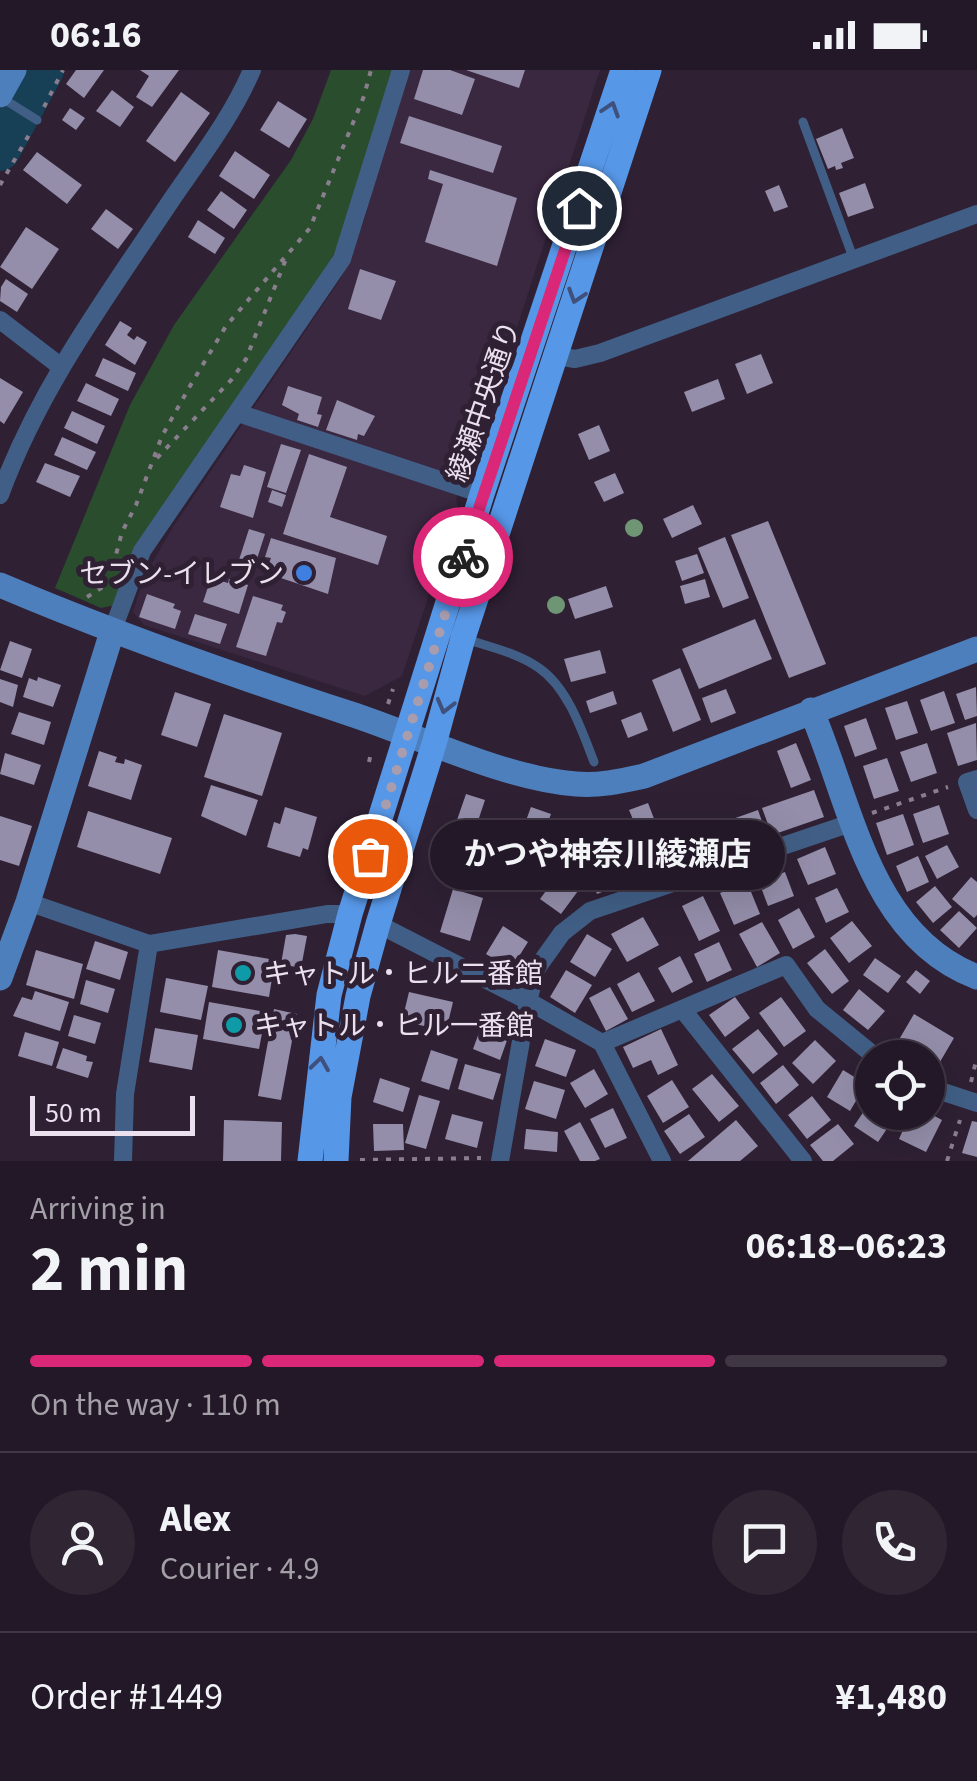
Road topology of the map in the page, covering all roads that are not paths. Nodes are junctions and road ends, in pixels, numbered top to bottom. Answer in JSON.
{"nodes":[{"id":1,"x":14,"y":70,"type":"edge"},
{"id":2,"x":252,"y":70,"type":"edge"},
{"id":3,"x":401,"y":70,"type":"edge"},
{"id":4,"x":623,"y":70,"type":"edge"},
{"id":5,"x":649,"y":70,"type":"edge"},
{"id":6,"x":3,"y":98,"type":"edge"},
{"id":7,"x":36,"y":120,"type":"dead end"},
{"id":8,"x":803,"y":122,"type":"dead end"},
{"id":9,"x":977,"y":214,"type":"edge"},
{"id":10,"x":854,"y":260,"type":"junction"},
{"id":11,"x":0,"y":320,"type":"edge"},
{"id":12,"x":557,"y":356,"type":"junction"},
{"id":13,"x":60,"y":366,"type":"junction"},
{"id":14,"x":238,"y":413,"type":"junction"},
{"id":15,"x":0,"y":494,"type":"edge"},
{"id":16,"x":482,"y":494,"type":"junction"},
{"id":17,"x":0,"y":585,"type":"edge"},
{"id":18,"x":112,"y":632,"type":"junction"},
{"id":19,"x":464,"y":638,"type":"junction"},
{"id":20,"x":977,"y":649,"type":"edge"},
{"id":21,"x":811,"y":710,"type":"junction"},
{"id":22,"x":408,"y":735,"type":"junction"},
{"id":23,"x":434,"y":744,"type":"junction"},
{"id":24,"x":594,"y":762,"type":"dead end"},
{"id":25,"x":972,"y":780,"type":"edge"},
{"id":26,"x":977,"y":810,"type":"edge"},
{"id":27,"x":861,"y":818,"type":"junction"},
{"id":28,"x":28,"y":902,"type":"junction"},
{"id":29,"x":350,"y":914,"type":"junction"},
{"id":30,"x":378,"y":924,"type":"junction"},
{"id":31,"x":149,"y":944,"type":"junction"},
{"id":32,"x":977,"y":976,"type":"edge"},
{"id":33,"x":0,"y":978,"type":"edge"},
{"id":34,"x":528,"y":1001,"type":"junction"},
{"id":35,"x":683,"y":1010,"type":"junction"},
{"id":36,"x":855,"y":1040,"type":"edge"},
{"id":37,"x":602,"y":1043,"type":"junction"},
{"id":38,"x":945,"y":1092,"type":"edge"},
{"id":39,"x":977,"y":1102,"type":"edge"},
{"id":40,"x":500,"y":1160,"type":"edge"},
{"id":41,"x":122,"y":1161,"type":"edge"},
{"id":42,"x":310,"y":1161,"type":"edge"},
{"id":43,"x":336,"y":1161,"type":"edge"},
{"id":44,"x":662,"y":1161,"type":"edge"},
{"id":45,"x":803,"y":1161,"type":"edge"}],
"edges":[{"from":1,"to":6,"type":"street"},
{"from":2,"to":13,"type":"street"},
{"from":3,"to":14,"type":"street"},
{"from":16,"to":4,"type":"main road","name":"綾瀬中央通り","one_way":true},
{"from":5,"to":12,"type":"main road","name":"綾瀬中央通り","one_way":true},
{"from":6,"to":7,"type":"lane"},
{"from":8,"to":10,"type":"lane"},
{"from":9,"to":10,"type":"street"},
{"from":10,"to":12,"type":"street"},
{"from":11,"to":13,"type":"street"},
{"from":12,"to":19,"type":"main road","name":"綾瀬中央通り"},
{"from":13,"to":15,"type":"street"},
{"from":14,"to":16,"type":"street"},
{"from":14,"to":18,"type":"street"},
{"from":16,"to":22,"type":"main road","name":"綾瀬中央通り"},
{"from":17,"to":18,"type":"street"},
{"from":18,"to":22,"type":"street"},
{"from":18,"to":28,"type":"street"},
{"from":19,"to":23,"type":"main road","name":"綾瀬中央通り","one_way":true},
{"from":19,"to":24,"type":"lane"},
{"from":20,"to":21,"type":"street"},
{"from":21,"to":23,"type":"street"},
{"from":21,"to":27,"type":"street"},
{"from":22,"to":23,"type":"street"},
{"from":22,"to":29,"type":"main road","name":"綾瀬中央通り"},
{"from":23,"to":30,"type":"main road","name":"綾瀬中央通り"},
{"from":25,"to":26,"type":"street"},
{"from":27,"to":32,"type":"street"},
{"from":27,"to":34,"type":"street"},
{"from":28,"to":31,"type":"street"},
{"from":28,"to":33,"type":"street"},
{"from":29,"to":31,"type":"street"},
{"from":42,"to":29,"type":"main road","name":"綾瀬中央通り","one_way":true},
{"from":30,"to":34,"type":"street"},
{"from":30,"to":43,"type":"main road","name":"綾瀬中央通り"},
{"from":31,"to":41,"type":"street"},
{"from":34,"to":37,"type":"street"},
{"from":34,"to":40,"type":"street"},
{"from":35,"to":36,"type":"street"},
{"from":35,"to":37,"type":"street"},
{"from":35,"to":45,"type":"street"},
{"from":37,"to":44,"type":"street"},
{"from":38,"to":39,"type":"street"}]}
